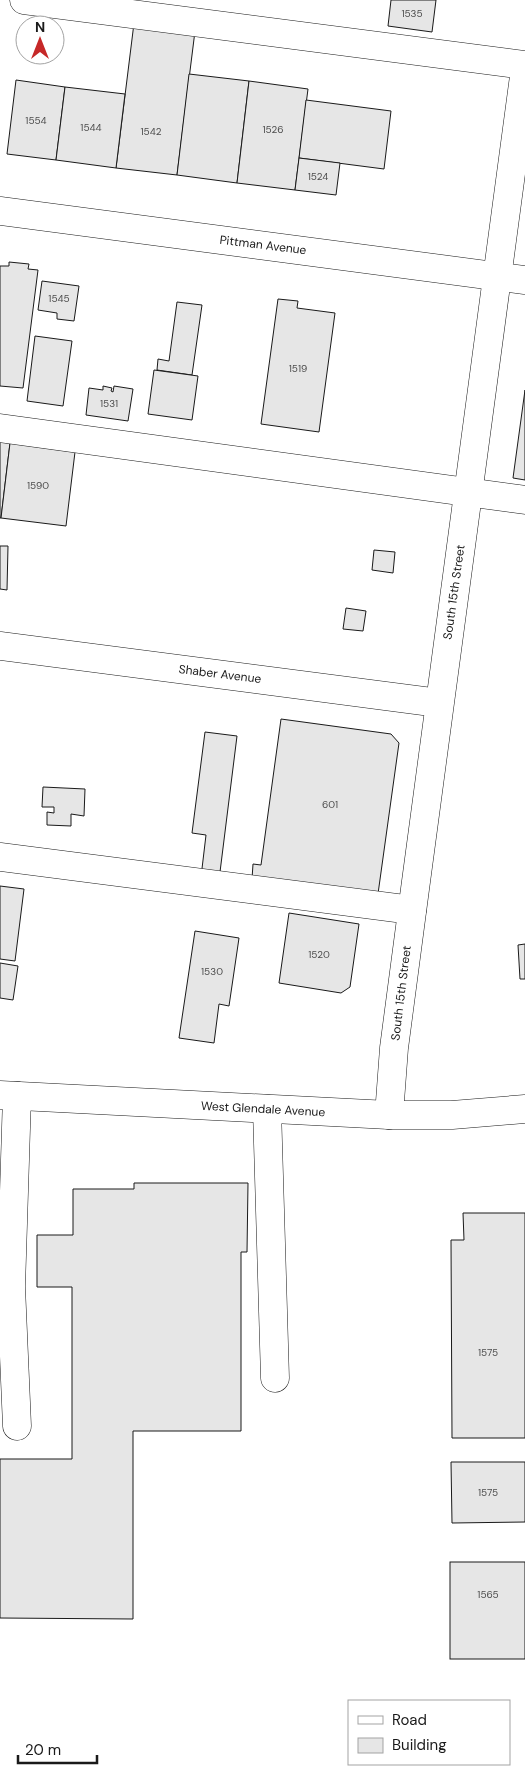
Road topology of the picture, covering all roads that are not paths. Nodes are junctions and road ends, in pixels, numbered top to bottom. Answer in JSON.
{"nodes":[{"id":1,"x":24,"y":0,"type":"edge"},
{"id":2,"x":525,"y":65,"type":"edge"},
{"id":3,"x":525,"y":69,"type":"edge"},
{"id":4,"x":0,"y":211,"type":"edge"},
{"id":5,"x":498,"y":276,"type":"junction"},
{"id":6,"x":525,"y":280,"type":"edge"},
{"id":7,"x":0,"y":428,"type":"edge"},
{"id":8,"x":468,"y":493,"type":"junction"},
{"id":9,"x":525,"y":500,"type":"edge"},
{"id":10,"x":0,"y":646,"type":"edge"},
{"id":11,"x":439,"y":703,"type":"junction"},
{"id":12,"x":0,"y":857,"type":"edge"},
{"id":13,"x":412,"y":910,"type":"junction"},
{"id":14,"x":9,"y":1095,"type":"edge"},
{"id":15,"x":268,"y":1109,"type":"junction"},
{"id":16,"x":525,"y":1109,"type":"edge"},
{"id":17,"x":389,"y":1115,"type":"junction"},
{"id":18,"x":275,"y":1378,"type":"dead end"},
{"id":19,"x":17,"y":1426,"type":"dead end"}],
"edges":[{"from":1,"to":2,"type":"street"},
{"from":3,"to":5,"type":"street","name":"South 15th Street"},
{"from":4,"to":5,"type":"street","name":"Pittman Avenue"},
{"from":5,"to":6,"type":"street","name":"Pittman Avenue"},
{"from":5,"to":8,"type":"street","name":"South 15th Street"},
{"from":7,"to":8,"type":"street"},
{"from":8,"to":9,"type":"street"},
{"from":8,"to":11,"type":"street","name":"South 15th Street"},
{"from":10,"to":11,"type":"street","name":"Shaber Avenue"},
{"from":11,"to":13,"type":"street","name":"South 15th Street"},
{"from":12,"to":13,"type":"street"},
{"from":13,"to":17,"type":"street","name":"South 15th Street"},
{"from":14,"to":15,"type":"street","name":"West Glendale Avenue"},
{"from":14,"to":19,"type":"street"},
{"from":15,"to":17,"type":"street","name":"West Glendale Avenue"},
{"from":15,"to":18,"type":"street"},
{"from":16,"to":17,"type":"street","name":"West Glendale Avenue"}]}
